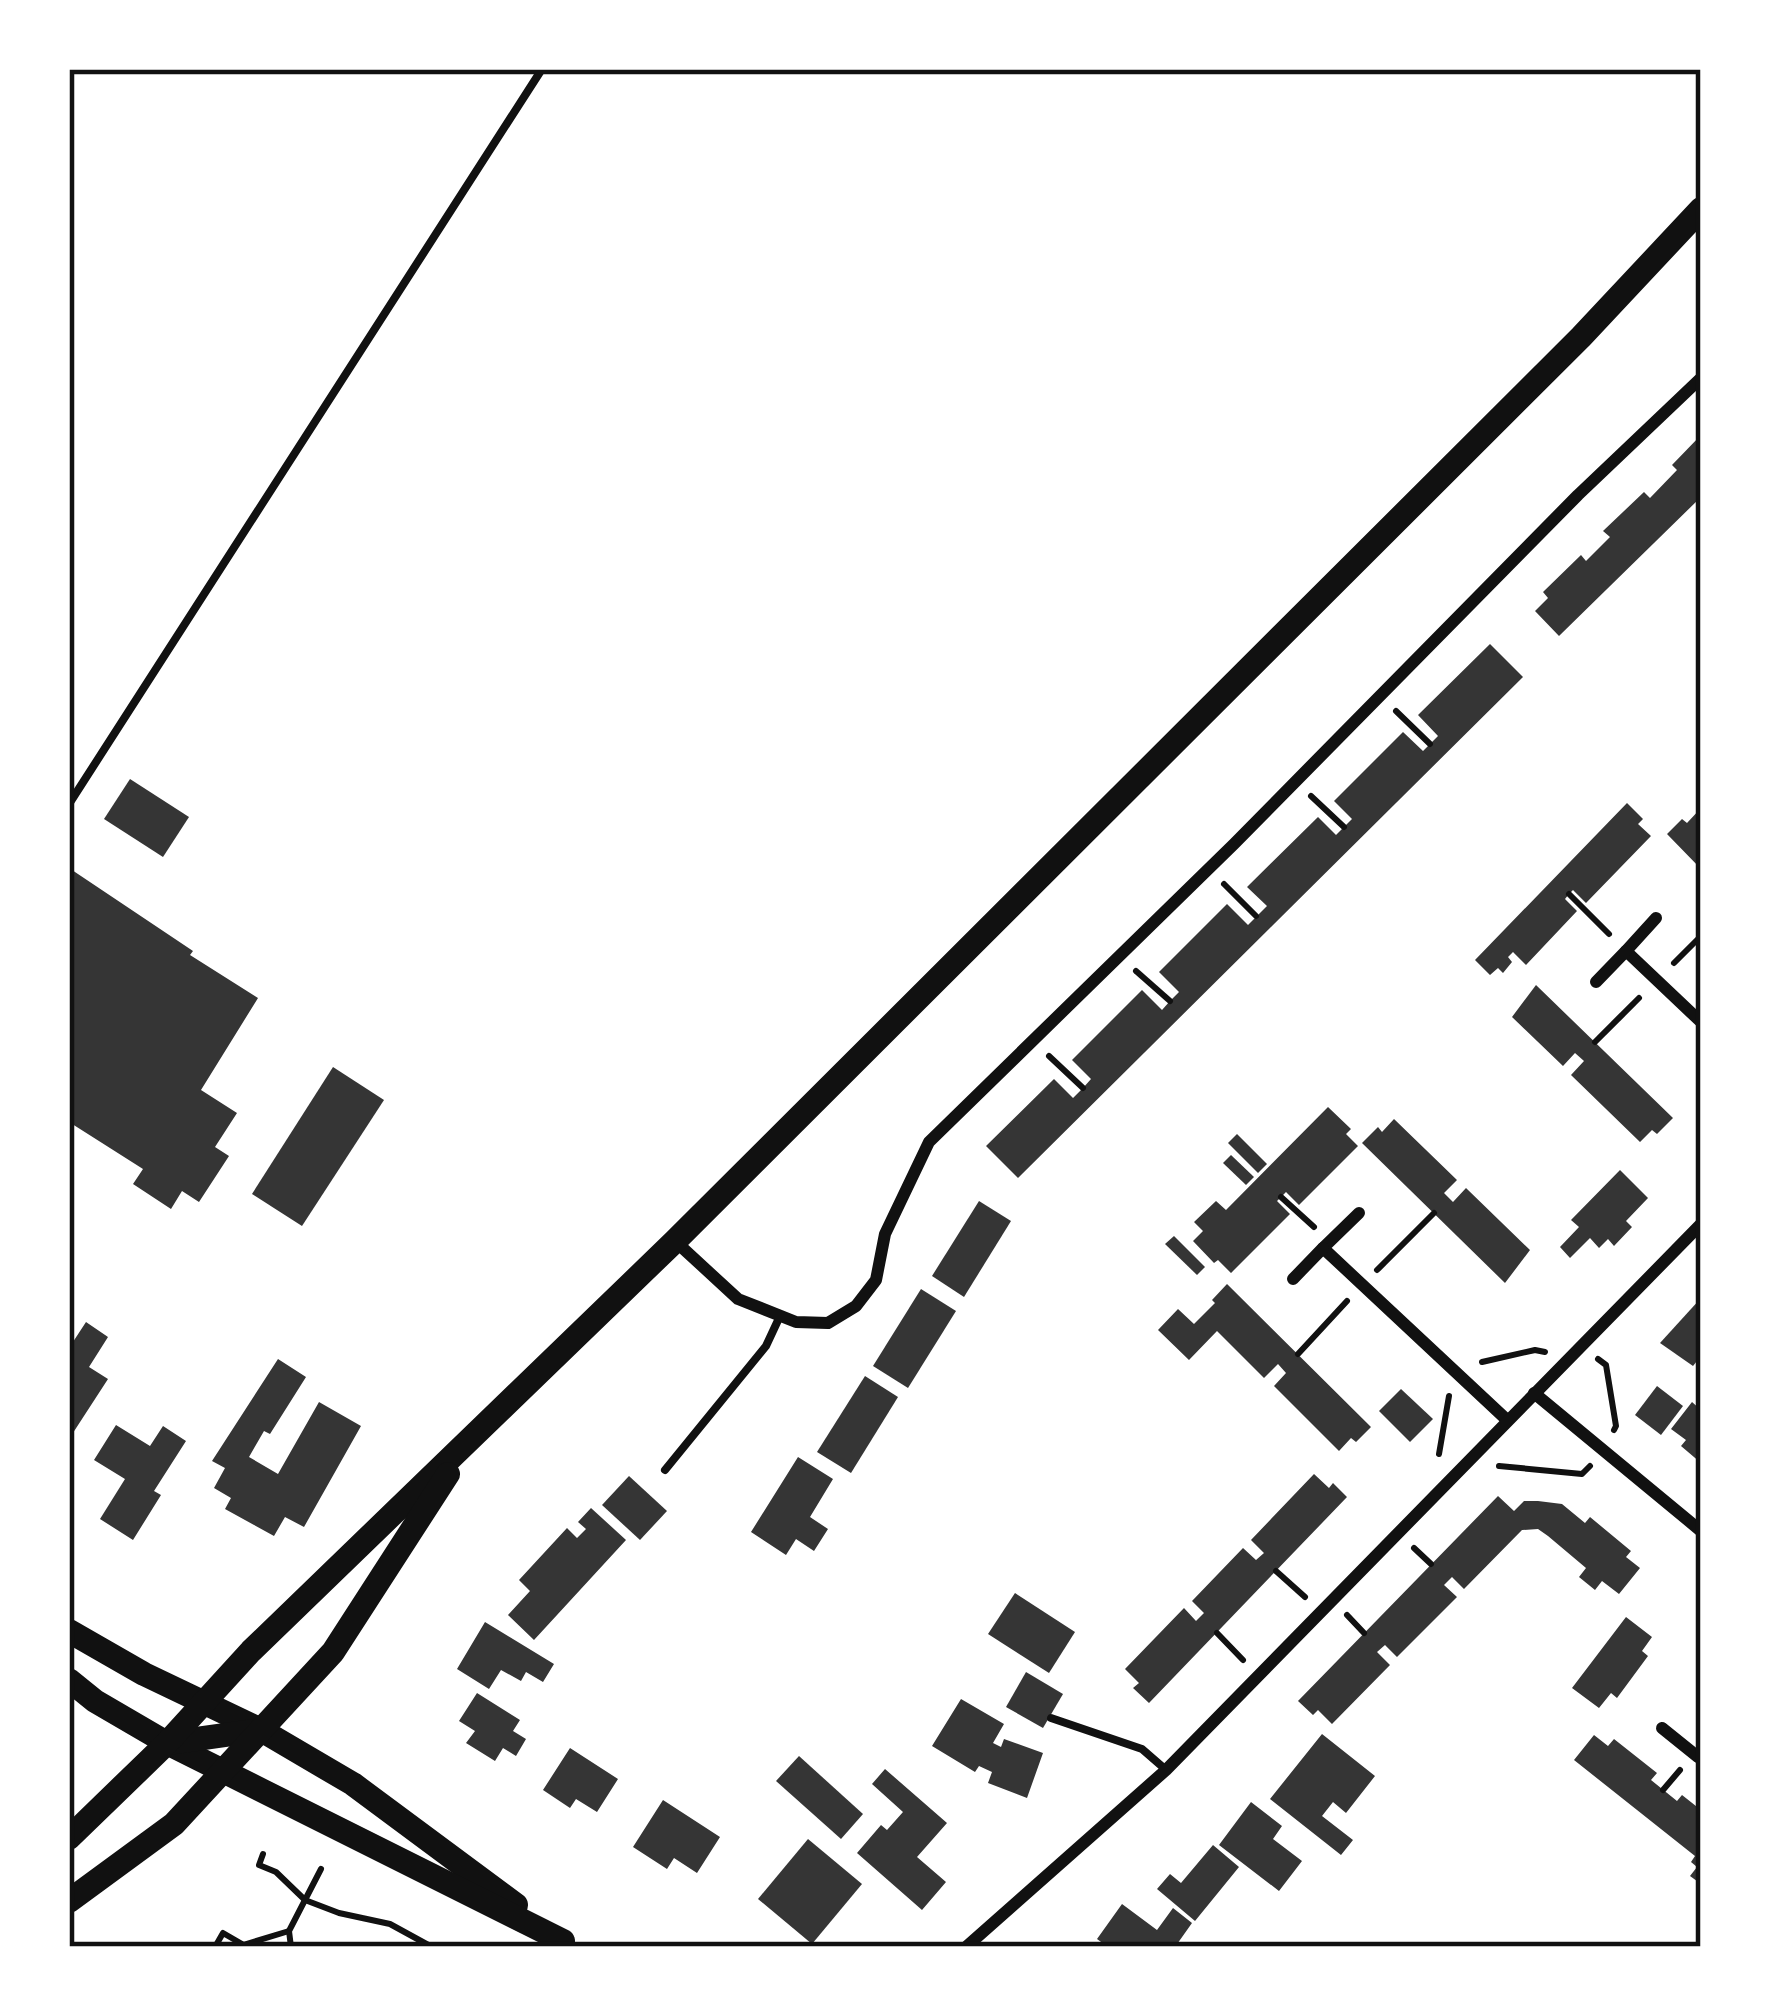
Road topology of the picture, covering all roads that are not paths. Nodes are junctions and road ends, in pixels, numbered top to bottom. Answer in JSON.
{"nodes":[{"id":1,"x":542,"y":69,"type":"edge"},
{"id":2,"x":1701,"y":209,"type":"edge"},
{"id":3,"x":1701,"y":378,"type":"edge"},
{"id":4,"x":69,"y":804,"type":"edge"},
{"id":5,"x":1656,"y":918,"type":"dead end"},
{"id":6,"x":1626,"y":951,"type":"junction"},
{"id":7,"x":1596,"y":982,"type":"dead end"},
{"id":8,"x":1701,"y":1022,"type":"edge"},
{"id":9,"x":1359,"y":1214,"type":"dead end"},
{"id":10,"x":1701,"y":1224,"type":"edge"},
{"id":11,"x":675,"y":1240,"type":"junction"},
{"id":12,"x":1326,"y":1245,"type":"junction"},
{"id":13,"x":1293,"y":1279,"type":"dead end"},
{"id":14,"x":780,"y":1315,"type":"junction"},
{"id":15,"x":1534,"y":1393,"type":"junction"},
{"id":16,"x":1507,"y":1420,"type":"junction"},
{"id":17,"x":472,"y":1436,"type":"junction"},
{"id":18,"x":665,"y":1470,"type":"dead end"},
{"id":19,"x":1701,"y":1532,"type":"edge"},
{"id":20,"x":69,"y":1631,"type":"edge"},
{"id":21,"x":69,"y":1681,"type":"edge"},
{"id":22,"x":204,"y":1702,"type":"junction"},
{"id":23,"x":1051,"y":1718,"type":"dead end"},
{"id":24,"x":1662,"y":1728,"type":"dead end"},
{"id":25,"x":261,"y":1730,"type":"junction"},
{"id":26,"x":167,"y":1743,"type":"junction"},
{"id":27,"x":1700,"y":1757,"type":"edge"},
{"id":28,"x":1166,"y":1770,"type":"junction"},
{"id":29,"x":224,"y":1773,"type":"junction"},
{"id":30,"x":69,"y":1838,"type":"edge"},
{"id":31,"x":69,"y":1901,"type":"edge"},
{"id":32,"x":568,"y":1944,"type":"edge"},
{"id":33,"x":965,"y":1947,"type":"edge"}],
"edges":[{"from":1,"to":4,"type":"lane"},
{"from":2,"to":11,"type":"main road"},
{"from":3,"to":14,"type":"street"},
{"from":5,"to":6,"type":"street"},
{"from":6,"to":7,"type":"street"},
{"from":6,"to":8,"type":"street"},
{"from":9,"to":12,"type":"street"},
{"from":10,"to":15,"type":"street"},
{"from":11,"to":14,"type":"street"},
{"from":11,"to":17,"type":"main road"},
{"from":12,"to":13,"type":"street"},
{"from":12,"to":16,"type":"street"},
{"from":14,"to":18,"type":"lane"},
{"from":15,"to":16,"type":"street"},
{"from":15,"to":19,"type":"street"},
{"from":16,"to":28,"type":"street"},
{"from":17,"to":22,"type":"main road"},
{"from":17,"to":25,"type":"main road"},
{"from":20,"to":22,"type":"main road"},
{"from":21,"to":26,"type":"main road"},
{"from":22,"to":25,"type":"main road"},
{"from":22,"to":26,"type":"main road"},
{"from":23,"to":28,"type":"lane"},
{"from":24,"to":27,"type":"street"},
{"from":25,"to":26,"type":"main road"},
{"from":25,"to":29,"type":"main road"},
{"from":25,"to":32,"type":"main road"},
{"from":26,"to":29,"type":"main road"},
{"from":26,"to":30,"type":"main road"},
{"from":28,"to":33,"type":"street"},
{"from":29,"to":31,"type":"main road"},
{"from":29,"to":32,"type":"main road"}]}
